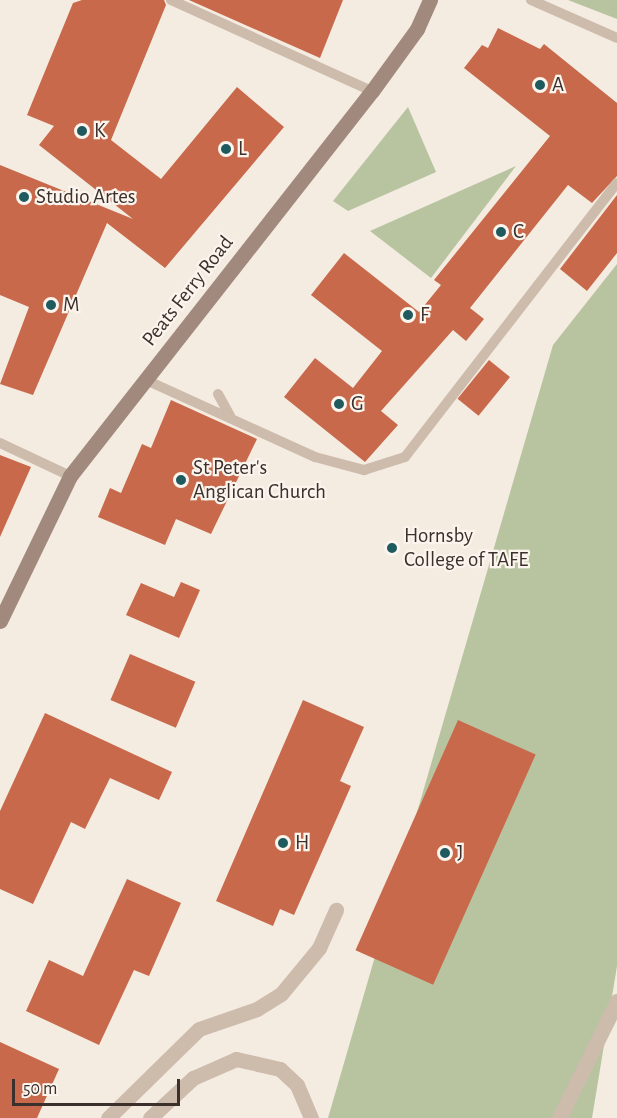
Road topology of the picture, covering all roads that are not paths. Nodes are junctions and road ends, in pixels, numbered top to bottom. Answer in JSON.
{"nodes":[{"id":1,"x":171,"y":0,"type":"edge"},
{"id":2,"x":430,"y":0,"type":"edge"},
{"id":3,"x":531,"y":0,"type":"edge"},
{"id":4,"x":617,"y":38,"type":"edge"},
{"id":5,"x":372,"y":91,"type":"junction"},
{"id":6,"x":617,"y":183,"type":"edge"},
{"id":7,"x":146,"y":380,"type":"junction"},
{"id":8,"x":218,"y":394,"type":"dead end"},
{"id":9,"x":230,"y":417,"type":"junction"},
{"id":10,"x":0,"y":443,"type":"edge"},
{"id":11,"x":70,"y":476,"type":"junction"},
{"id":12,"x":0,"y":621,"type":"edge"},
{"id":13,"x":336,"y":910,"type":"dead end"},
{"id":14,"x":617,"y":1001,"type":"edge"},
{"id":15,"x":108,"y":1118,"type":"edge"},
{"id":16,"x":150,"y":1118,"type":"edge"},
{"id":17,"x":311,"y":1118,"type":"edge"},
{"id":18,"x":559,"y":1118,"type":"edge"}],
"edges":[{"from":1,"to":5,"type":"lane"},
{"from":2,"to":5,"type":"main road","name":"Peats Ferry Road"},
{"from":3,"to":4,"type":"lane"},
{"from":5,"to":7,"type":"main road","name":"Peats Ferry Road"},
{"from":6,"to":9,"type":"lane"},
{"from":7,"to":9,"type":"lane"},
{"from":7,"to":11,"type":"main road","name":"Peats Ferry Road"},
{"from":8,"to":9,"type":"lane"},
{"from":10,"to":11,"type":"lane"},
{"from":11,"to":12,"type":"main road","name":"Peats Ferry Road"},
{"from":13,"to":15,"type":"street"},
{"from":14,"to":18,"type":"street"},
{"from":16,"to":17,"type":"street"}]}
